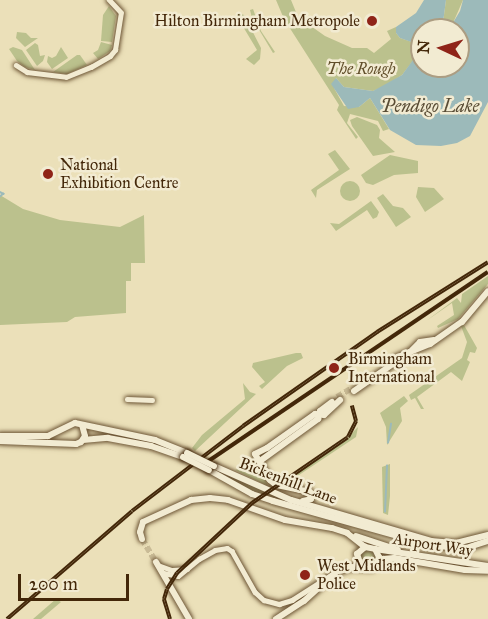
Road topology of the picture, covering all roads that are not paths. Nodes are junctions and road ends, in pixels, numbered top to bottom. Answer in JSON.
{"nodes":[{"id":1,"x":109,"y":0,"type":"edge"},
{"id":2,"x":16,"y":65,"type":"dead end"},
{"id":3,"x":488,"y":291,"type":"edge"},
{"id":4,"x":353,"y":390,"type":"tunnel mouth"},
{"id":5,"x":127,"y":399,"type":"dead end"},
{"id":6,"x":338,"y":399,"type":"tunnel mouth"},
{"id":7,"x":152,"y":400,"type":"dead end"},
{"id":8,"x":320,"y":414,"type":"junction"},
{"id":9,"x":81,"y":424,"type":"junction"},
{"id":10,"x":64,"y":429,"type":"junction"},
{"id":11,"x":0,"y":436,"type":"edge"},
{"id":12,"x":0,"y":441,"type":"edge"},
{"id":13,"x":82,"y":441,"type":"junction"},
{"id":14,"x":68,"y":442,"type":"junction"},
{"id":15,"x":263,"y":450,"type":"junction"},
{"id":16,"x":185,"y":454,"type":"junction"},
{"id":17,"x":263,"y":459,"type":"junction"},
{"id":18,"x":213,"y":470,"type":"junction"},
{"id":19,"x":228,"y":476,"type":"junction"},
{"id":20,"x":291,"y":500,"type":"junction"},
{"id":21,"x":347,"y":533,"type":"junction"},
{"id":22,"x":488,"y":535,"type":"edge"},
{"id":23,"x":142,"y":539,"type":"dead end"},
{"id":24,"x":488,"y":541,"type":"edge"},
{"id":25,"x":365,"y":547,"type":"junction"},
{"id":26,"x":375,"y":549,"type":"junction"},
{"id":27,"x":408,"y":555,"type":"junction"},
{"id":28,"x":157,"y":563,"type":"joint"},
{"id":29,"x":377,"y":563,"type":"junction"},
{"id":30,"x":361,"y":566,"type":"junction"},
{"id":31,"x":488,"y":566,"type":"edge"},
{"id":32,"x":187,"y":568,"type":"junction"},
{"id":33,"x":488,"y":571,"type":"edge"},
{"id":34,"x":336,"y":572,"type":"junction"},
{"id":35,"x":162,"y":573,"type":"junction"},
{"id":36,"x":189,"y":619,"type":"edge"},
{"id":37,"x":276,"y":619,"type":"edge"}],
"edges":[{"from":1,"to":2,"type":"street"},
{"from":3,"to":4,"type":"street"},
{"from":5,"to":7,"type":"street"},
{"from":6,"to":8,"type":"street"},
{"from":8,"to":15,"type":"street"},
{"from":8,"to":17,"type":"street"},
{"from":9,"to":10,"type":"street"},
{"from":9,"to":13,"type":"street"},
{"from":9,"to":16,"type":"street","name":"Bickenhill Lane"},
{"from":10,"to":11,"type":"street"},
{"from":10,"to":14,"type":"street"},
{"from":12,"to":14,"type":"street"},
{"from":13,"to":14,"type":"street"},
{"from":13,"to":16,"type":"street","name":"Bickenhill Lane"},
{"from":15,"to":17,"type":"street"},
{"from":15,"to":17,"type":"street"},
{"from":16,"to":18,"type":"street","name":"Bickenhill Lane","bridge":true},
{"from":17,"to":20,"type":"street"},
{"from":18,"to":19,"type":"street","name":"Bickenhill Lane"},
{"from":18,"to":19,"type":"street","name":"Bickenhill Lane"},
{"from":19,"to":20,"type":"street","name":"Bickenhill Lane"},
{"from":19,"to":24,"type":"street","name":"Bickenhill Lane"},
{"from":20,"to":22,"type":"street","name":"Bickenhill Lane"},
{"from":21,"to":23,"type":"street"},
{"from":21,"to":25,"type":"street"},
{"from":21,"to":27,"type":"street"},
{"from":25,"to":26,"type":"street"},
{"from":25,"to":30,"type":"street"},
{"from":26,"to":27,"type":"street","name":"Airport Way"},
{"from":26,"to":29,"type":"street"},
{"from":27,"to":31,"type":"street","name":"Airport Way"},
{"from":28,"to":32,"type":"street"},
{"from":28,"to":35,"type":"street"},
{"from":29,"to":30,"type":"street"},
{"from":29,"to":33,"type":"street","name":"Airport Way"},
{"from":30,"to":34,"type":"street"},
{"from":32,"to":34,"type":"street"},
{"from":32,"to":35,"type":"street"},
{"from":34,"to":37,"type":"street"},
{"from":35,"to":36,"type":"street"}]}
